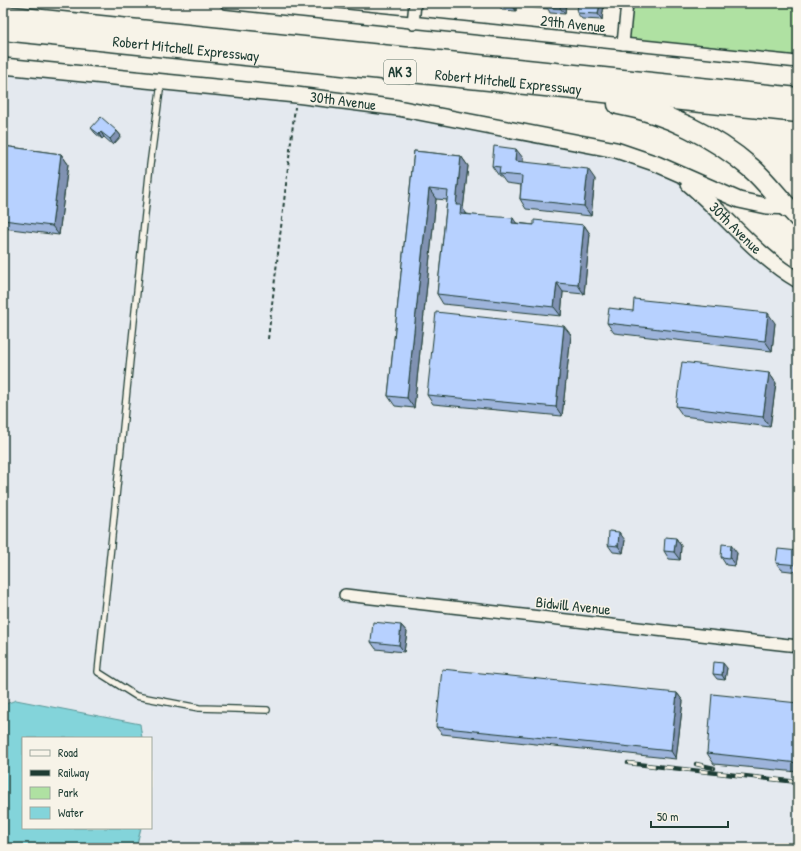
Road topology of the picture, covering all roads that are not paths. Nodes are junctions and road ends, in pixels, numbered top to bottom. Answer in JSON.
{"nodes":[{"id":1,"x":226,"y":3,"type":"edge"},
{"id":2,"x":415,"y":3,"type":"edge"},
{"id":3,"x":627,"y":3,"type":"edge"},
{"id":4,"x":3,"y":16,"type":"edge"},
{"id":5,"x":413,"y":24,"type":"junction"},
{"id":6,"x":3,"y":30,"type":"edge"},
{"id":7,"x":623,"y":44,"type":"junction"},
{"id":8,"x":798,"y":62,"type":"edge"},
{"id":9,"x":3,"y":66,"type":"edge"},
{"id":10,"x":460,"y":78,"type":"junction"},
{"id":11,"x":161,"y":82,"type":"junction"},
{"id":12,"x":798,"y":102,"type":"edge"},
{"id":13,"x":676,"y":173,"type":"junction"},
{"id":14,"x":794,"y":211,"type":"edge"},
{"id":15,"x":798,"y":280,"type":"edge"},
{"id":16,"x":345,"y":595,"type":"dead end"},
{"id":17,"x":798,"y":646,"type":"edge"},
{"id":18,"x":267,"y":710,"type":"dead end"}],
"edges":[{"from":1,"to":5,"type":"street","name":"29th Avenue"},
{"from":2,"to":5,"type":"street"},
{"from":3,"to":7,"type":"street"},
{"from":4,"to":12,"type":"highway","name":"Robert Mitchell Expressway","number":"AK 3"},
{"from":5,"to":7,"type":"street","name":"29th Avenue"},
{"from":6,"to":10,"type":"highway","name":"Robert Mitchell Expressway","number":"AK 3"},
{"from":7,"to":8,"type":"street","name":"29th Avenue"},
{"from":9,"to":11,"type":"main road","name":"30th Avenue"},
{"from":10,"to":12,"type":"highway","name":"Robert Mitchell Expressway","number":"AK 3"},
{"from":10,"to":14,"type":"highway"},
{"from":11,"to":13,"type":"main road","name":"30th Avenue"},
{"from":11,"to":18,"type":"lane"},
{"from":13,"to":14,"type":"main road","name":"30th Avenue"},
{"from":13,"to":15,"type":"main road","name":"30th Avenue"},
{"from":16,"to":17,"type":"street","name":"Bidwill Avenue"}]}
